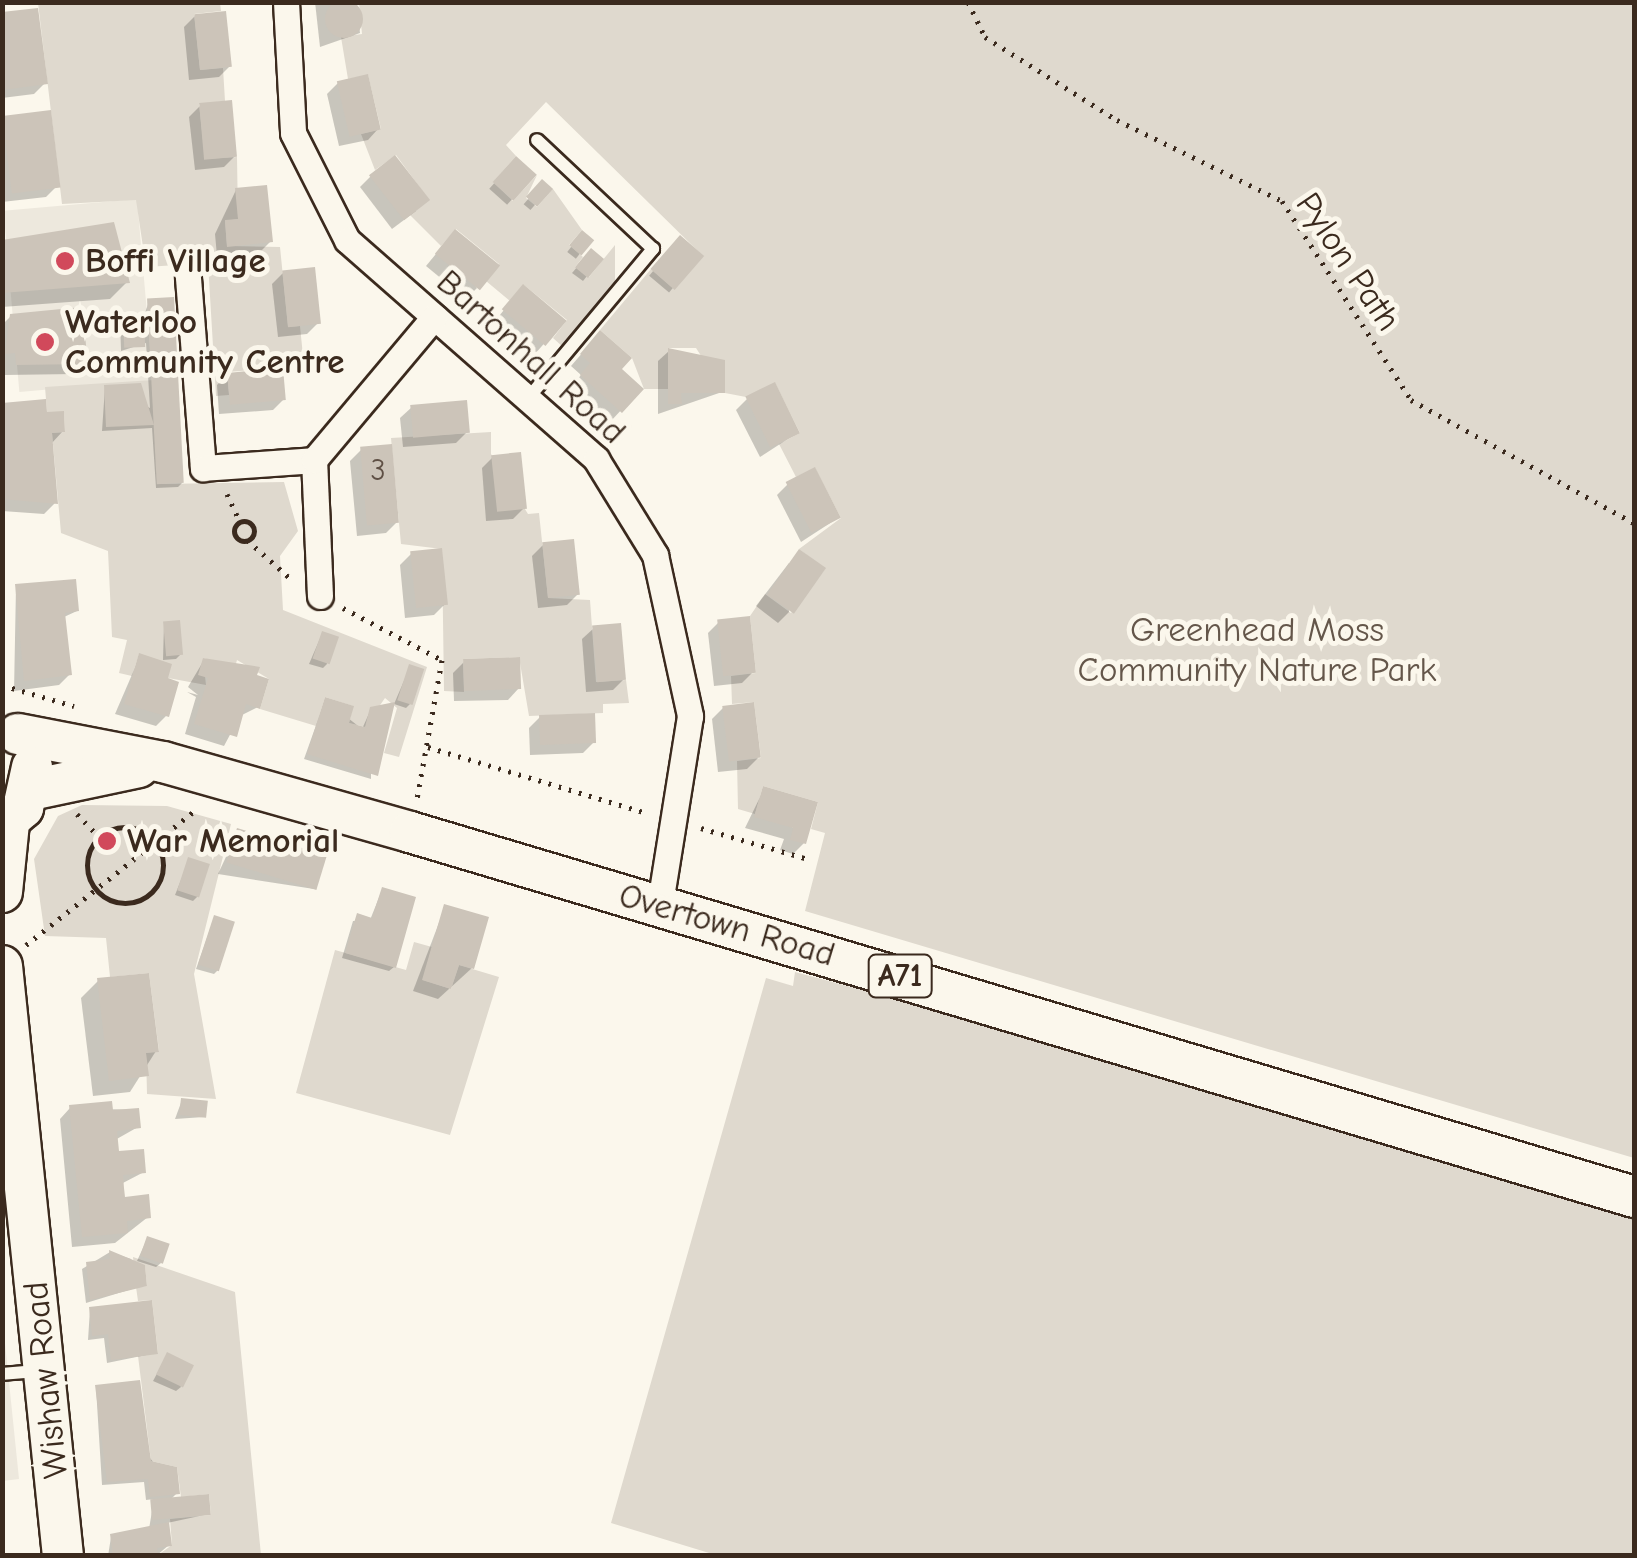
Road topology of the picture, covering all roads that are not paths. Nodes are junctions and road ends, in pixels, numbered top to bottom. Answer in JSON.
{"nodes":[{"id":1,"x":286,"y":2,"type":"edge"},
{"id":2,"x":537,"y":140,"type":"dead end"},
{"id":3,"x":188,"y":278,"type":"dead end"},
{"id":4,"x":434,"y":317,"type":"junction"},
{"id":5,"x":530,"y":396,"type":"junction"},
{"id":6,"x":314,"y":460,"type":"junction"},
{"id":7,"x":320,"y":596,"type":"road end"},
{"id":8,"x":6,"y":724,"type":"edge"},
{"id":9,"x":163,"y":762,"type":"junction"},
{"id":10,"x":31,"y":790,"type":"junction"},
{"id":11,"x":6,"y":825,"type":"edge"},
{"id":12,"x":2,"y":892,"type":"edge"},
{"id":13,"x":660,"y":904,"type":"junction"},
{"id":14,"x":3,"y":967,"type":"edge"},
{"id":15,"x":1634,"y":1197,"type":"edge"},
{"id":16,"x":45,"y":1371,"type":"junction"},
{"id":17,"x":2,"y":1374,"type":"edge"},
{"id":18,"x":63,"y":1556,"type":"edge"}],
"edges":[{"from":1,"to":4,"type":"street","name":"Bartonhall Road"},
{"from":2,"to":5,"type":"lane"},
{"from":3,"to":6,"type":"street"},
{"from":4,"to":5,"type":"street","name":"Bartonhall Road"},
{"from":4,"to":6,"type":"street"},
{"from":5,"to":13,"type":"street","name":"Bartonhall Road"},
{"from":6,"to":7,"type":"street"},
{"from":8,"to":9,"type":"main road","name":"Overtown Road","number":"A71"},
{"from":8,"to":10,"type":"main road"},
{"from":9,"to":10,"type":"main road","name":"Overtown Road","number":"A71"},
{"from":9,"to":13,"type":"main road","name":"Overtown Road","number":"A71"},
{"from":10,"to":11,"type":"main road"},
{"from":11,"to":12,"type":"main road"},
{"from":13,"to":15,"type":"main road","name":"Overtown Road","number":"A71"},
{"from":14,"to":16,"type":"main road","name":"Wishaw Road"},
{"from":16,"to":17,"type":"lane"},
{"from":16,"to":18,"type":"main road","name":"Wishaw Road"}]}
